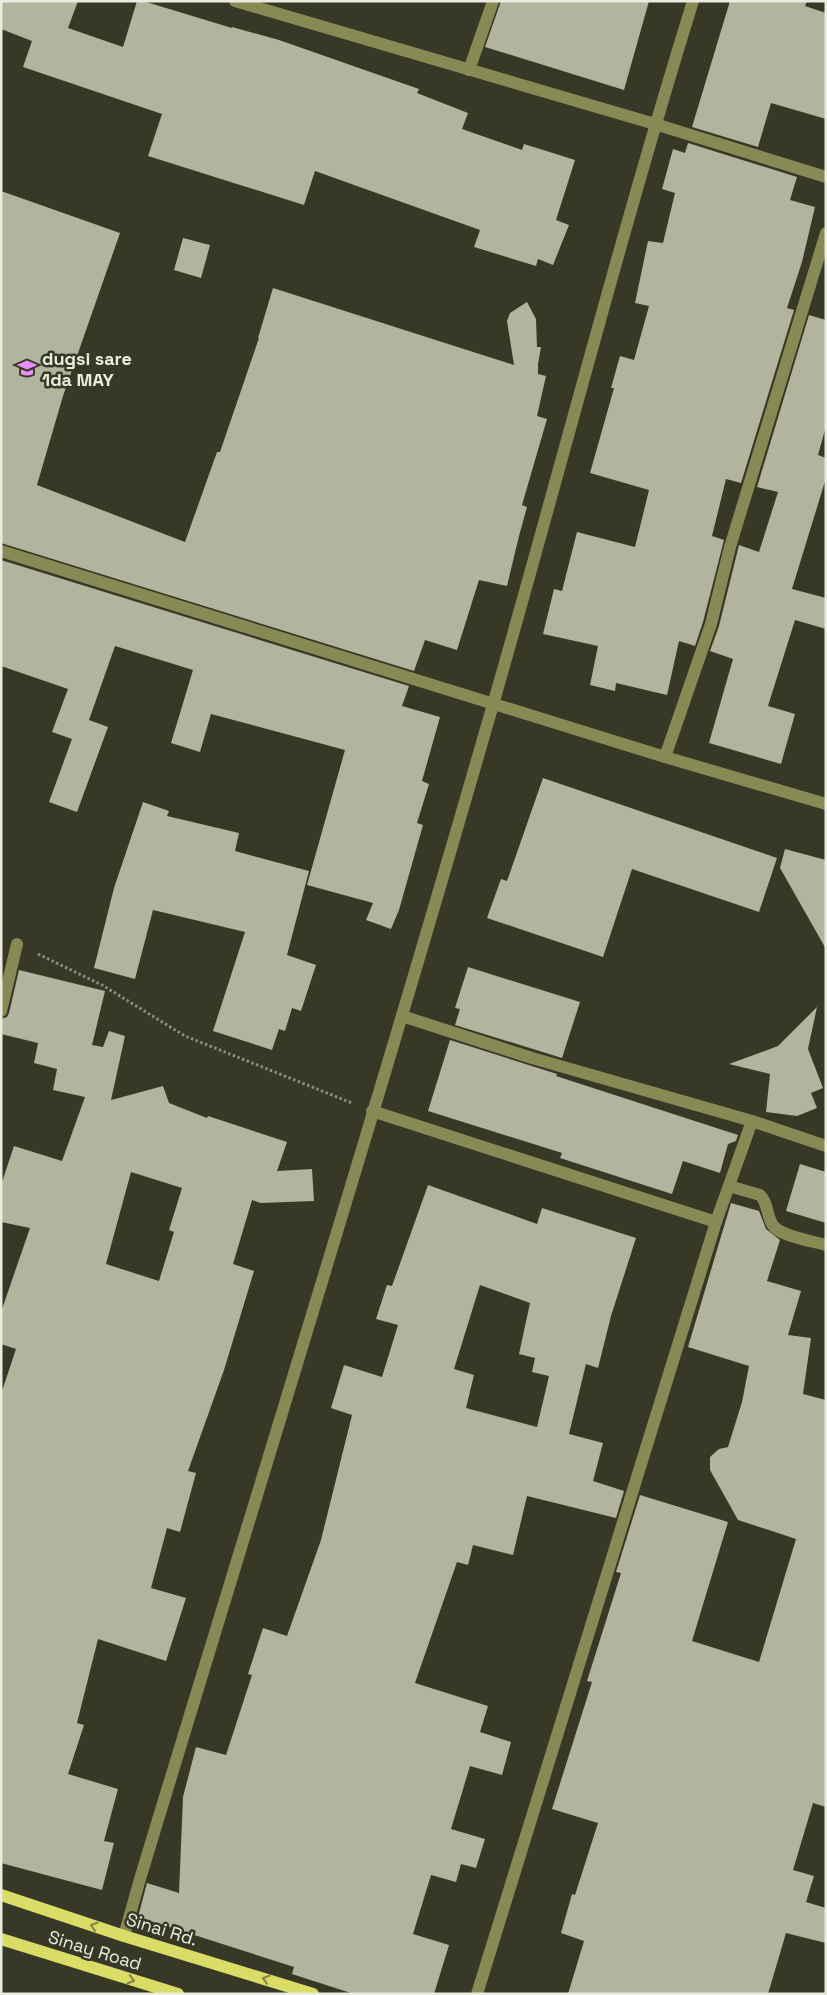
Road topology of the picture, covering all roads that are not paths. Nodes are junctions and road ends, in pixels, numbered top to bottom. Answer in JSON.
{"nodes":[{"id":1,"x":235,"y":1,"type":"edge"},
{"id":2,"x":493,"y":1,"type":"edge"},
{"id":3,"x":693,"y":1,"type":"edge"},
{"id":4,"x":469,"y":70,"type":"junction"},
{"id":5,"x":655,"y":124,"type":"junction"},
{"id":6,"x":826,"y":177,"type":"edge"},
{"id":7,"x":826,"y":233,"type":"edge"},
{"id":8,"x":1,"y":551,"type":"edge"},
{"id":9,"x":494,"y":703,"type":"junction"},
{"id":10,"x":665,"y":757,"type":"junction"},
{"id":11,"x":826,"y":804,"type":"edge"},
{"id":12,"x":17,"y":944,"type":"road end"},
{"id":13,"x":1,"y":1011,"type":"edge"},
{"id":14,"x":402,"y":1016,"type":"junction"},
{"id":15,"x":372,"y":1111,"type":"junction"},
{"id":16,"x":752,"y":1121,"type":"junction"},
{"id":17,"x":826,"y":1146,"type":"edge"},
{"id":18,"x":729,"y":1186,"type":"junction"},
{"id":19,"x":716,"y":1222,"type":"junction"},
{"id":20,"x":826,"y":1245,"type":"edge"},
{"id":21,"x":1,"y":1895,"type":"edge"},
{"id":22,"x":124,"y":1936,"type":"junction"},
{"id":23,"x":1,"y":1939,"type":"edge"},
{"id":24,"x":178,"y":1994,"type":"edge"},
{"id":25,"x":313,"y":1994,"type":"edge"},
{"id":26,"x":477,"y":1994,"type":"edge"}],
"edges":[{"from":1,"to":4,"type":"street"},
{"from":2,"to":4,"type":"street"},
{"from":3,"to":5,"type":"street"},
{"from":4,"to":5,"type":"street"},
{"from":5,"to":6,"type":"street"},
{"from":5,"to":9,"type":"street"},
{"from":7,"to":10,"type":"street"},
{"from":8,"to":9,"type":"street"},
{"from":9,"to":10,"type":"street"},
{"from":9,"to":14,"type":"street"},
{"from":10,"to":11,"type":"street"},
{"from":12,"to":13,"type":"street"},
{"from":14,"to":15,"type":"street"},
{"from":14,"to":16,"type":"street"},
{"from":15,"to":19,"type":"street"},
{"from":15,"to":22,"type":"street"},
{"from":16,"to":17,"type":"street"},
{"from":16,"to":18,"type":"street"},
{"from":18,"to":19,"type":"street"},
{"from":18,"to":20,"type":"street"},
{"from":19,"to":26,"type":"street"},
{"from":22,"to":21,"type":"main road","name":"Sinai Rd.","one_way":true},
{"from":25,"to":22,"type":"main road","name":"Sinai Rd.","one_way":true},
{"from":23,"to":24,"type":"main road","name":"Sinay Road","one_way":true}]}
